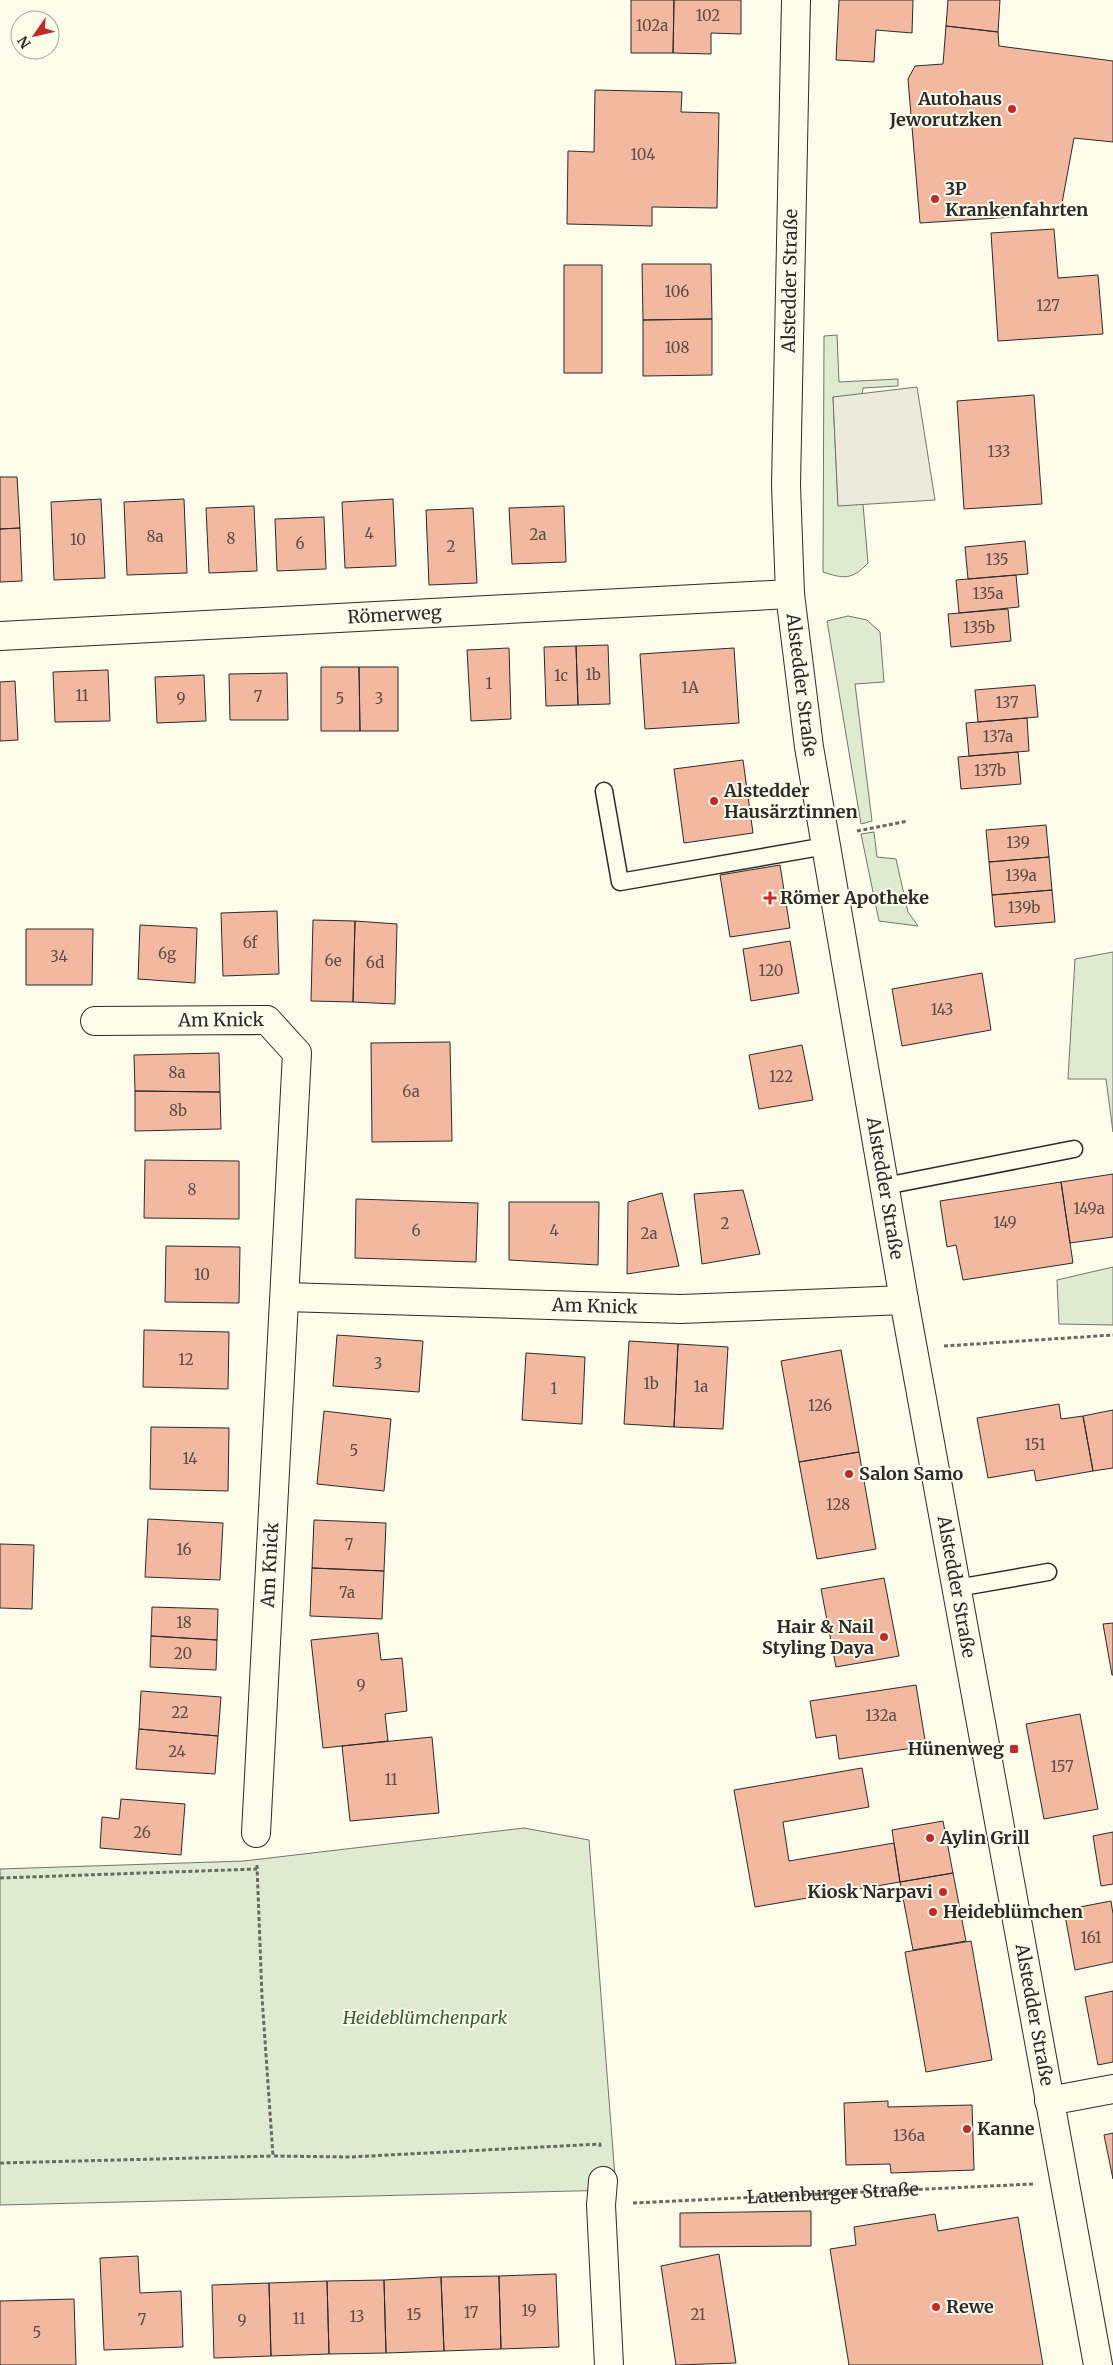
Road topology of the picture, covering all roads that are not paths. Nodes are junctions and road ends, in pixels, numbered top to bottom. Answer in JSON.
{"nodes":[{"id":1,"x":796,"y":0,"type":"edge"},
{"id":2,"x":790,"y":594,"type":"junction"},
{"id":3,"x":0,"y":636,"type":"edge"},
{"id":4,"x":604,"y":791,"type":"dead end"},
{"id":5,"x":826,"y":846,"type":"junction"},
{"id":6,"x":95,"y":1021,"type":"dead end"},
{"id":7,"x":1074,"y":1149,"type":"dead end"},
{"id":8,"x":885,"y":1186,"type":"junction"},
{"id":9,"x":285,"y":1297,"type":"junction"},
{"id":10,"x":904,"y":1300,"type":"junction"},
{"id":11,"x":1048,"y":1572,"type":"dead end"},
{"id":12,"x":957,"y":1588,"type":"junction"},
{"id":13,"x":256,"y":1833,"type":"road end"},
{"id":14,"x":1113,"y":2089,"type":"edge"},
{"id":15,"x":1049,"y":2101,"type":"junction"},
{"id":16,"x":602,"y":2193,"type":"road end"},
{"id":17,"x":610,"y":2365,"type":"edge"},
{"id":18,"x":1098,"y":2365,"type":"edge"}],
"edges":[{"from":1,"to":2,"type":"street","name":"Alstedder Straße"},
{"from":2,"to":3,"type":"street","name":"Römerweg"},
{"from":2,"to":5,"type":"street","name":"Alstedder Straße"},
{"from":4,"to":5,"type":"lane"},
{"from":5,"to":8,"type":"street","name":"Alstedder Straße"},
{"from":6,"to":9,"type":"street","name":"Am Knick"},
{"from":7,"to":8,"type":"lane"},
{"from":8,"to":10,"type":"street","name":"Alstedder Straße"},
{"from":9,"to":10,"type":"street","name":"Am Knick"},
{"from":9,"to":13,"type":"street","name":"Am Knick"},
{"from":10,"to":12,"type":"street","name":"Alstedder Straße"},
{"from":11,"to":12,"type":"lane"},
{"from":12,"to":15,"type":"street","name":"Alstedder Straße"},
{"from":14,"to":15,"type":"street"},
{"from":15,"to":18,"type":"street","name":"Alstedder Straße"},
{"from":16,"to":17,"type":"street"}]}
